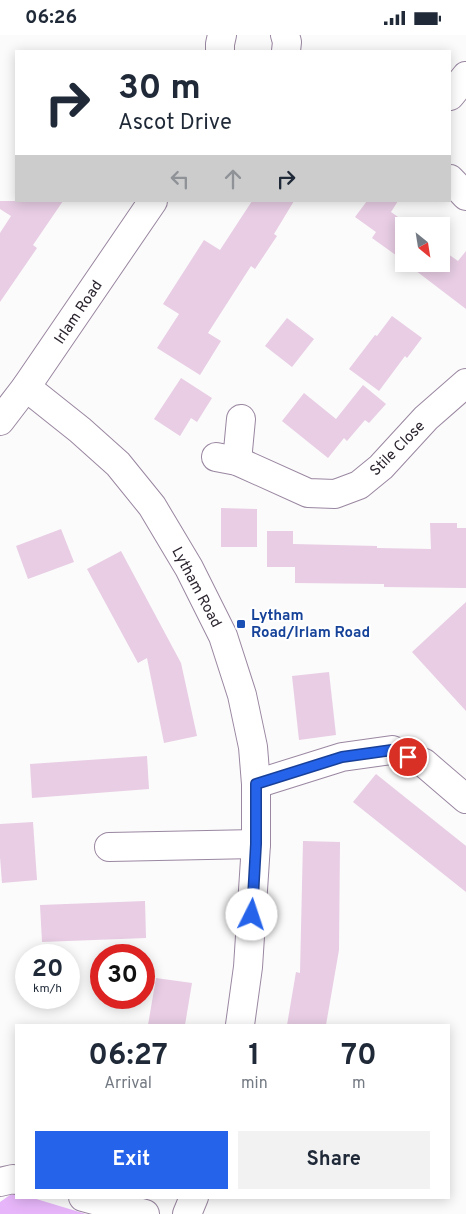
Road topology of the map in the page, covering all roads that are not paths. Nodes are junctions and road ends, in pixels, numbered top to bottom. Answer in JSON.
{"nodes":[{"id":1,"x":222,"y":35,"type":"edge"},
{"id":2,"x":285,"y":35,"type":"edge"},
{"id":3,"x":220,"y":50,"type":"edge"},
{"id":4,"x":286,"y":50,"type":"edge"},
{"id":5,"x":466,"y":76,"type":"edge"},
{"id":6,"x":451,"y":95,"type":"edge"},
{"id":7,"x":451,"y":180,"type":"edge"},
{"id":8,"x":466,"y":196,"type":"edge"},
{"id":9,"x":152,"y":202,"type":"edge"},
{"id":10,"x":466,"y":383,"type":"edge"},
{"id":11,"x":26,"y":387,"type":"junction"},
{"id":12,"x":241,"y":419,"type":"dead end"},
{"id":13,"x":0,"y":421,"type":"edge"},
{"id":14,"x":256,"y":784,"type":"junction"},
{"id":15,"x":466,"y":799,"type":"edge"},
{"id":16,"x":256,"y":844,"type":"junction"},
{"id":17,"x":109,"y":847,"type":"dead end"},
{"id":18,"x":240,"y":1024,"type":"edge"},
{"id":19,"x":15,"y":1179,"type":"edge"},
{"id":20,"x":0,"y":1182,"type":"edge"},
{"id":21,"x":90,"y":1199,"type":"edge"},
{"id":22,"x":193,"y":1199,"type":"edge"},
{"id":23,"x":145,"y":1214,"type":"edge"},
{"id":24,"x":187,"y":1214,"type":"edge"}],
"edges":[{"from":1,"to":3,"type":"street"},
{"from":2,"to":4,"type":"street"},
{"from":5,"to":6,"type":"street"},
{"from":7,"to":8,"type":"street"},
{"from":9,"to":11,"type":"street","name":"Irlam Road"},
{"from":10,"to":12,"type":"street","name":"Stile Close"},
{"from":11,"to":13,"type":"street","name":"Irlam Road"},
{"from":11,"to":14,"type":"street","name":"Lytham Road"},
{"from":14,"to":15,"type":"street"},
{"from":14,"to":16,"type":"street","name":"Lytham Road"},
{"from":16,"to":17,"type":"street"},
{"from":16,"to":18,"type":"street","name":"Lytham Road"},
{"from":19,"to":20,"type":"street"},
{"from":21,"to":23,"type":"street"},
{"from":22,"to":24,"type":"street"}]}
